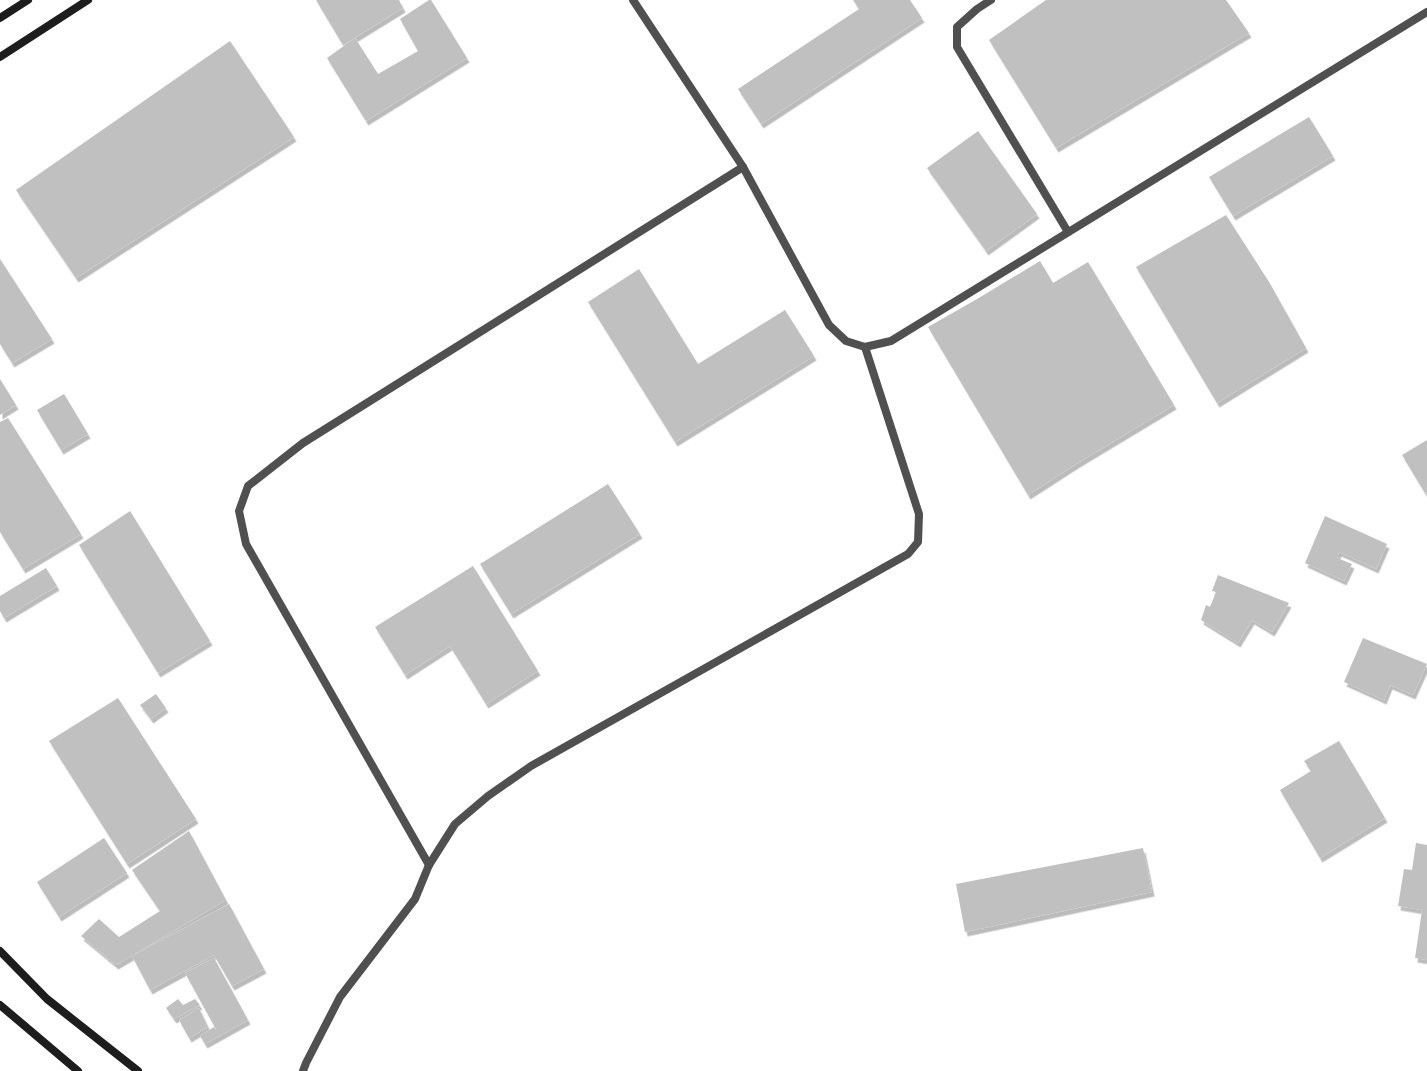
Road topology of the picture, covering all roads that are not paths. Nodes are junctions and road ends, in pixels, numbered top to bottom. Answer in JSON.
{"nodes":[{"id":1,"x":28,"y":0,"type":"edge"},
{"id":2,"x":88,"y":0,"type":"edge"},
{"id":3,"x":633,"y":0,"type":"edge"},
{"id":4,"x":991,"y":0,"type":"edge"},
{"id":5,"x":1427,"y":12,"type":"edge"},
{"id":6,"x":0,"y":18,"type":"edge"},
{"id":7,"x":0,"y":57,"type":"edge"},
{"id":8,"x":743,"y":167,"type":"junction"},
{"id":9,"x":1068,"y":232,"type":"junction"},
{"id":10,"x":865,"y":347,"type":"junction"},
{"id":11,"x":429,"y":865,"type":"junction"},
{"id":12,"x":0,"y":951,"type":"edge"},
{"id":13,"x":0,"y":1005,"type":"edge"},
{"id":14,"x":78,"y":1071,"type":"edge"},
{"id":15,"x":138,"y":1071,"type":"edge"},
{"id":16,"x":304,"y":1071,"type":"edge"}],
"edges":[{"from":1,"to":6,"type":"street"},
{"from":2,"to":7,"type":"street"},
{"from":3,"to":8,"type":"street"},
{"from":4,"to":9,"type":"street"},
{"from":5,"to":9,"type":"street"},
{"from":8,"to":10,"type":"street"},
{"from":8,"to":11,"type":"street"},
{"from":9,"to":10,"type":"street"},
{"from":10,"to":11,"type":"street"},
{"from":11,"to":16,"type":"street"},
{"from":12,"to":15,"type":"street"},
{"from":13,"to":14,"type":"street"}]}
